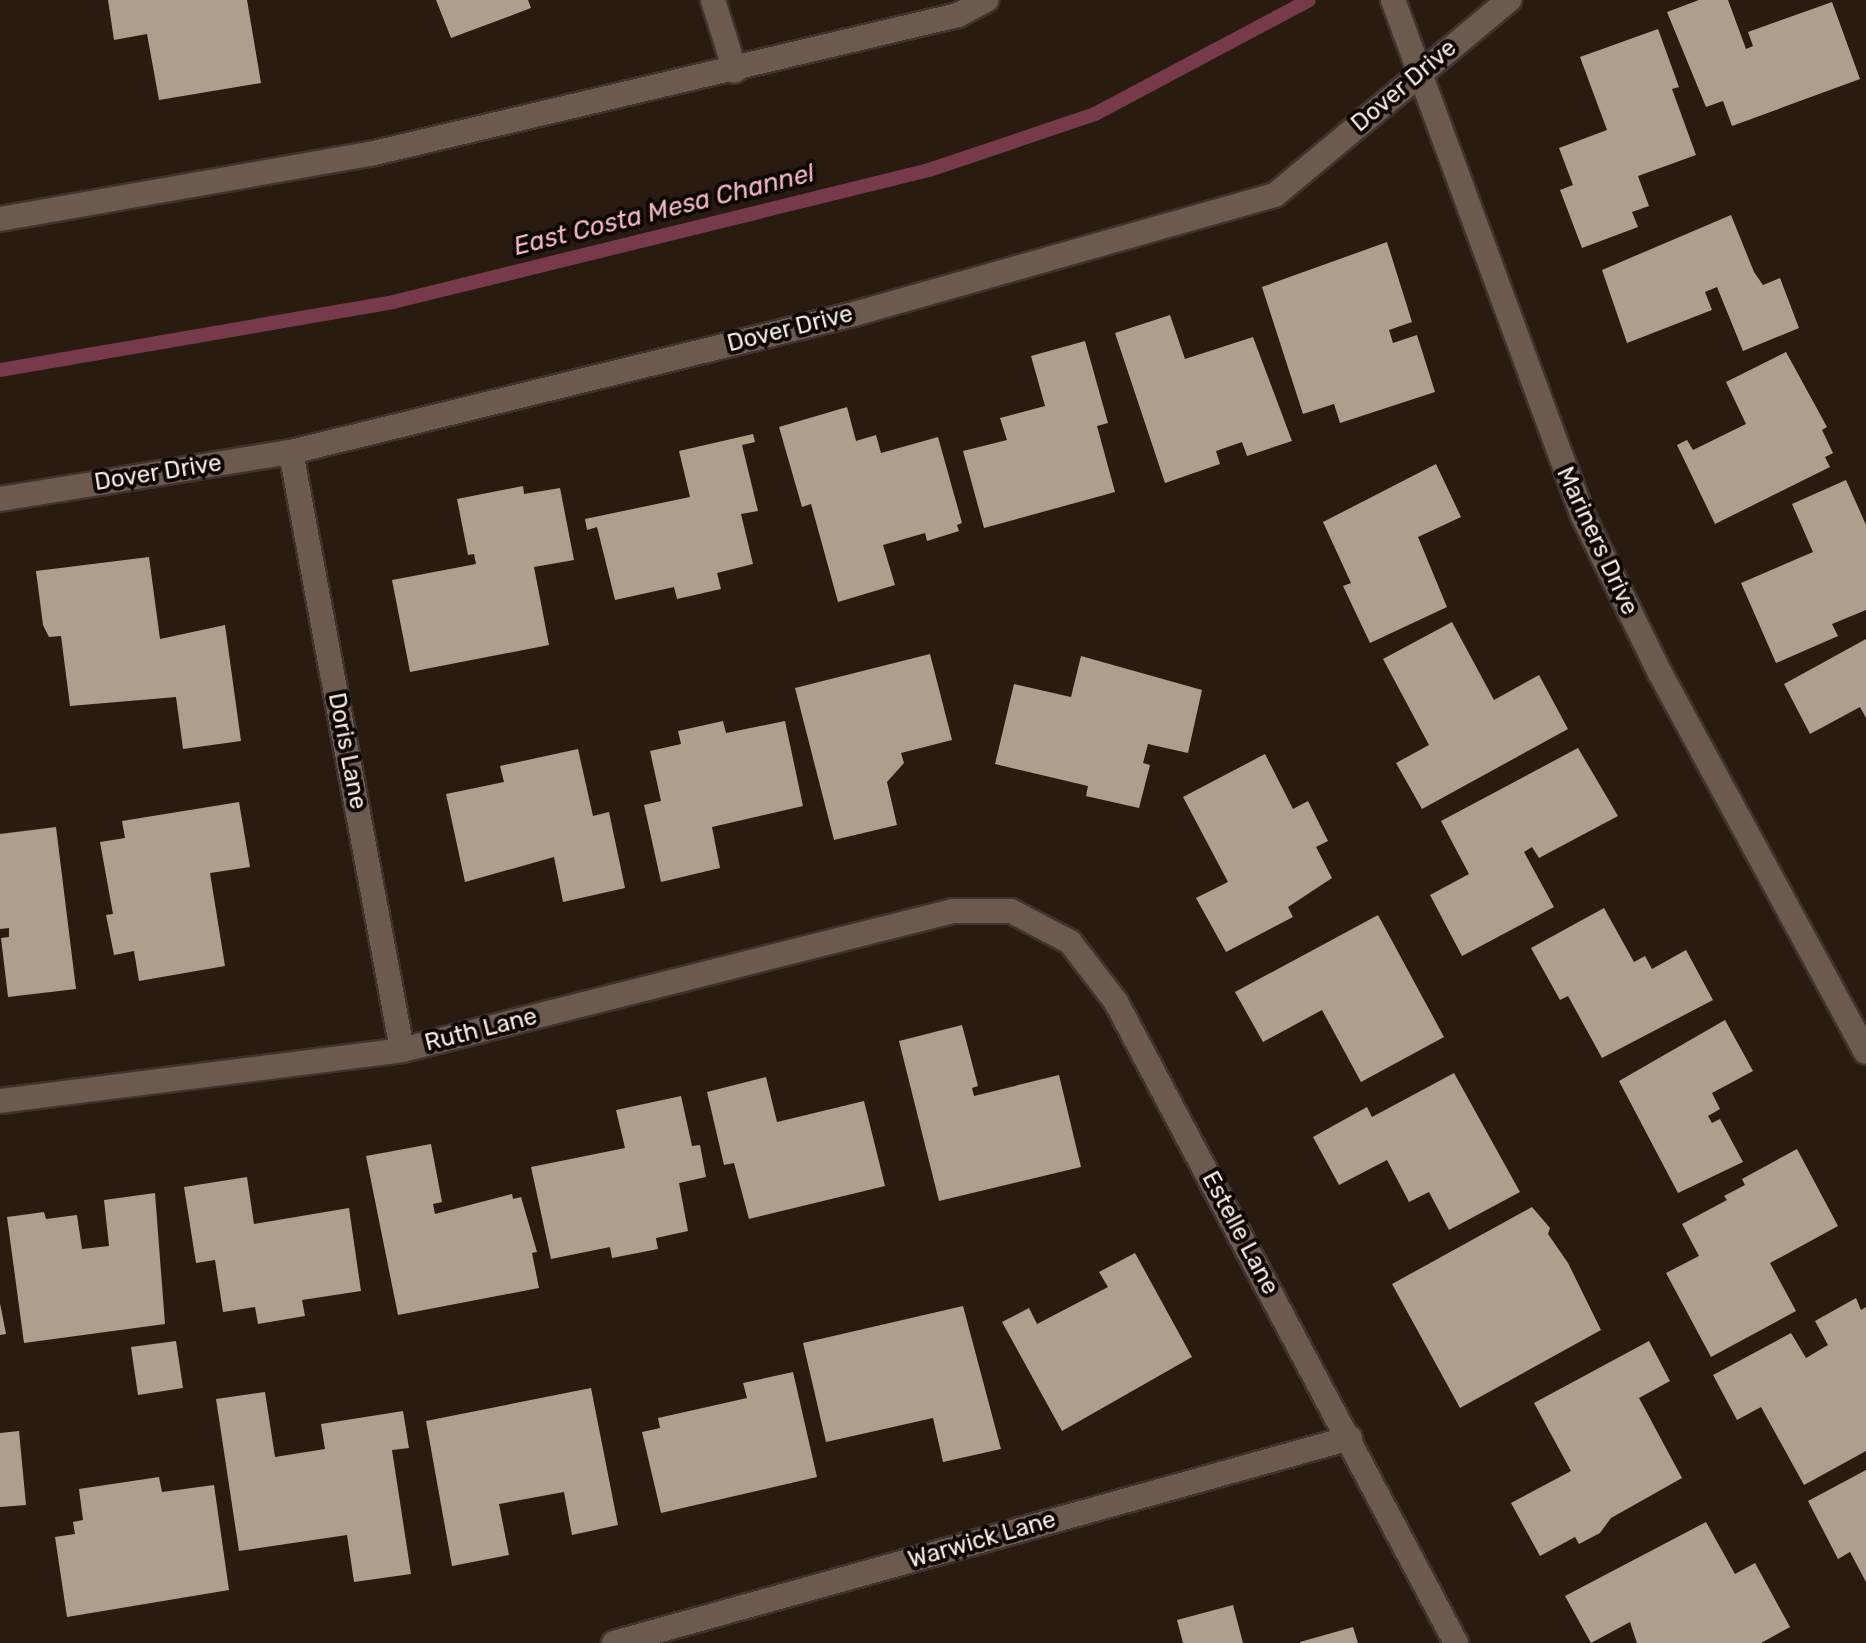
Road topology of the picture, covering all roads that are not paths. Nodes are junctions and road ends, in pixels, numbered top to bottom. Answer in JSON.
{"nodes":[{"id":1,"x":713,"y":0,"type":"edge"},
{"id":2,"x":986,"y":0,"type":"edge"},
{"id":3,"x":1393,"y":0,"type":"edge"},
{"id":4,"x":1509,"y":0,"type":"edge"},
{"id":5,"x":735,"y":71,"type":"junction"},
{"id":6,"x":1418,"y":73,"type":"junction"},
{"id":7,"x":0,"y":219,"type":"edge"},
{"id":8,"x":291,"y":452,"type":"junction"},
{"id":9,"x":0,"y":499,"type":"edge"},
{"id":10,"x":953,"y":911,"type":"joint"},
{"id":11,"x":402,"y":1050,"type":"junction"},
{"id":12,"x":1866,"y":1052,"type":"edge"},
{"id":13,"x":0,"y":1101,"type":"edge"},
{"id":14,"x":1350,"y":1438,"type":"junction"},
{"id":15,"x":614,"y":1643,"type":"edge"},
{"id":16,"x":1456,"y":1643,"type":"edge"}],
"edges":[{"from":1,"to":5,"type":"street"},
{"from":2,"to":5,"type":"street"},
{"from":3,"to":6,"type":"street","name":"Mariners Drive"},
{"from":4,"to":6,"type":"street","name":"Dover Drive"},
{"from":5,"to":7,"type":"street"},
{"from":6,"to":8,"type":"street","name":"Dover Drive"},
{"from":6,"to":12,"type":"street","name":"Mariners Drive"},
{"from":8,"to":9,"type":"street","name":"Dover Drive"},
{"from":8,"to":11,"type":"street","name":"Doris Lane"},
{"from":10,"to":11,"type":"street","name":"Ruth Lane"},
{"from":10,"to":14,"type":"street","name":"Estelle Lane"},
{"from":11,"to":13,"type":"street","name":"Ruth Lane"},
{"from":14,"to":15,"type":"street","name":"Warwick Lane"},
{"from":14,"to":16,"type":"street","name":"Estelle Lane"}]}
